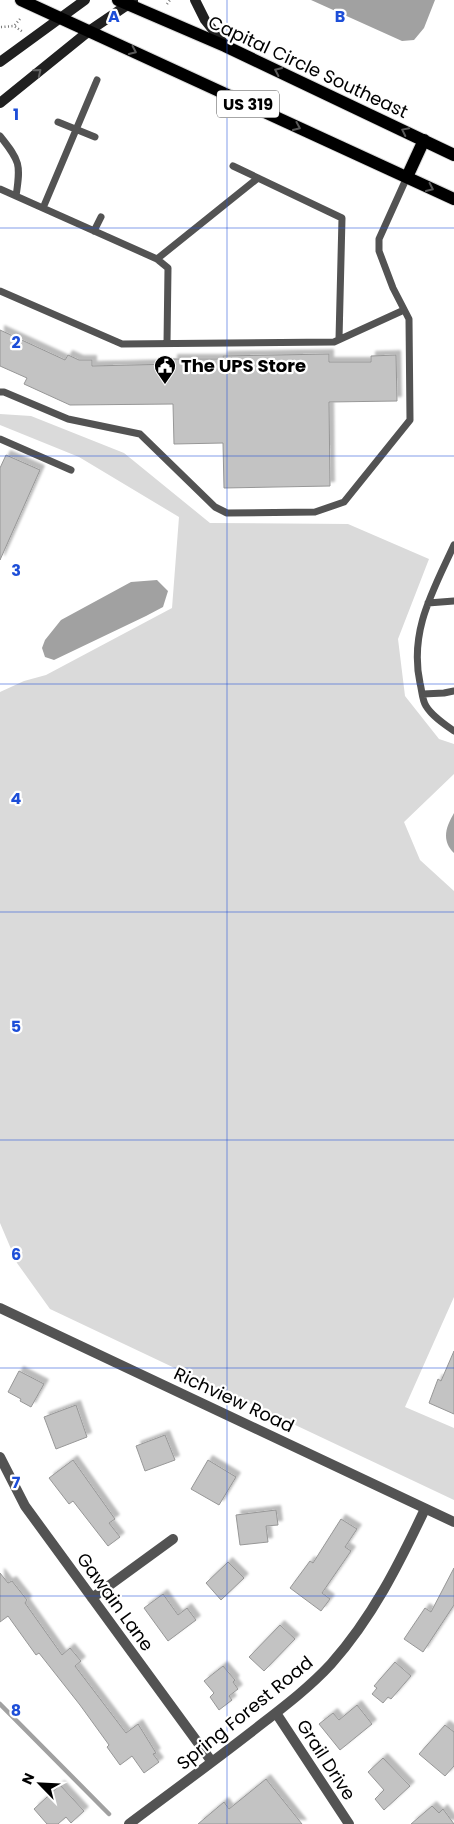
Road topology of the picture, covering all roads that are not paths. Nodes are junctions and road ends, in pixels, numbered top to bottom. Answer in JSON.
{"nodes":[{"id":1,"x":21,"y":0,"type":"edge"},
{"id":2,"x":85,"y":0,"type":"edge"},
{"id":3,"x":195,"y":0,"type":"edge"},
{"id":4,"x":126,"y":2,"type":"edge"},
{"id":5,"x":59,"y":17,"type":"junction"},
{"id":6,"x":89,"y":31,"type":"junction"},
{"id":7,"x":225,"y":46,"type":"junction"},
{"id":8,"x":0,"y":62,"type":"edge"},
{"id":9,"x":98,"y":80,"type":"dead end"},
{"id":10,"x":0,"y":103,"type":"edge"},
{"id":11,"x":58,"y":122,"type":"dead end"},
{"id":12,"x":76,"y":129,"type":"junction"},
{"id":13,"x":0,"y":136,"type":"edge"},
{"id":14,"x":95,"y":137,"type":"dead end"},
{"id":15,"x":424,"y":140,"type":"junction"},
{"id":16,"x":454,"y":155,"type":"edge"},
{"id":17,"x":233,"y":166,"type":"dead end"},
{"id":18,"x":407,"y":177,"type":"junction"},
{"id":19,"x":258,"y":178,"type":"junction"},
{"id":20,"x":0,"y":189,"type":"edge"},
{"id":21,"x":16,"y":196,"type":"junction"},
{"id":22,"x":454,"y":199,"type":"edge"},
{"id":23,"x":43,"y":208,"type":"junction"},
{"id":24,"x":101,"y":217,"type":"dead end"},
{"id":25,"x":94,"y":231,"type":"junction"},
{"id":26,"x":157,"y":259,"type":"junction"},
{"id":27,"x":0,"y":291,"type":"edge"},
{"id":28,"x":404,"y":310,"type":"junction"},
{"id":29,"x":339,"y":339,"type":"junction"},
{"id":30,"x":168,"y":344,"type":"junction"},
{"id":31,"x":0,"y":392,"type":"edge"},
{"id":32,"x":0,"y":438,"type":"edge"},
{"id":33,"x":71,"y":470,"type":"dead end"},
{"id":34,"x":454,"y":545,"type":"edge"},
{"id":35,"x":454,"y":601,"type":"edge"},
{"id":36,"x":428,"y":603,"type":"junction"},
{"id":37,"x":454,"y":691,"type":"edge"},
{"id":38,"x":423,"y":694,"type":"junction"},
{"id":39,"x":454,"y":731,"type":"edge"},
{"id":40,"x":0,"y":1308,"type":"edge"},
{"id":41,"x":0,"y":1457,"type":"edge"},
{"id":42,"x":425,"y":1509,"type":"junction"},
{"id":43,"x":454,"y":1522,"type":"edge"},
{"id":44,"x":173,"y":1539,"type":"dead end"},
{"id":45,"x":92,"y":1598,"type":"junction"},
{"id":46,"x":276,"y":1713,"type":"junction"},
{"id":47,"x":212,"y":1762,"type":"junction"},
{"id":48,"x":129,"y":1824,"type":"edge"},
{"id":49,"x":349,"y":1824,"type":"edge"}],
"edges":[{"from":1,"to":5,"type":"main road","number":"US 319"},
{"from":2,"to":5,"type":"main road"},
{"from":3,"to":7,"type":"main road"},
{"from":4,"to":6,"type":"main road"},
{"from":4,"to":7,"type":"main road","name":"Capital Circle Southeast","number":"US 319"},
{"from":5,"to":6,"type":"main road","number":"US 319"},
{"from":5,"to":8,"type":"main road"},
{"from":10,"to":6,"type":"main road","one_way":true},
{"from":6,"to":18,"type":"main road","number":"US 319","one_way":true},
{"from":15,"to":7,"type":"main road","name":"Capital Circle Southeast","number":"US 319","one_way":true},
{"from":9,"to":12,"type":"lane"},
{"from":11,"to":12,"type":"lane"},
{"from":12,"to":14,"type":"lane"},
{"from":12,"to":23,"type":"lane"},
{"from":13,"to":21,"type":"lane"},
{"from":15,"to":16,"type":"main road","name":"Capital Circle Southeast","number":"US 319"},
{"from":15,"to":18,"type":"main road"},
{"from":17,"to":19,"type":"lane"},
{"from":18,"to":22,"type":"main road","number":"US 319","one_way":true},
{"from":18,"to":28,"type":"lane"},
{"from":19,"to":26,"type":"lane"},
{"from":19,"to":29,"type":"lane"},
{"from":20,"to":21,"type":"lane"},
{"from":21,"to":23,"type":"lane"},
{"from":23,"to":25,"type":"lane"},
{"from":24,"to":25,"type":"lane"},
{"from":25,"to":26,"type":"lane"},
{"from":26,"to":30,"type":"lane"},
{"from":27,"to":30,"type":"lane"},
{"from":28,"to":29,"type":"lane"},
{"from":28,"to":31,"type":"lane"},
{"from":29,"to":30,"type":"lane"},
{"from":32,"to":33,"type":"lane"},
{"from":34,"to":36,"type":"lane"},
{"from":35,"to":36,"type":"lane"},
{"from":36,"to":38,"type":"lane"},
{"from":37,"to":38,"type":"lane"},
{"from":38,"to":39,"type":"lane"},
{"from":40,"to":42,"type":"street","name":"Richview Road"},
{"from":41,"to":45,"type":"street","name":"Gawain Lane"},
{"from":42,"to":43,"type":"street","name":"Richview Road"},
{"from":42,"to":46,"type":"street","name":"Spring Forest Road"},
{"from":44,"to":45,"type":"street"},
{"from":45,"to":47,"type":"street","name":"Gawain Lane"},
{"from":46,"to":47,"type":"street","name":"Spring Forest Road"},
{"from":46,"to":49,"type":"street","name":"Grail Drive"},
{"from":47,"to":48,"type":"street","name":"Spring Forest Road"}]}
